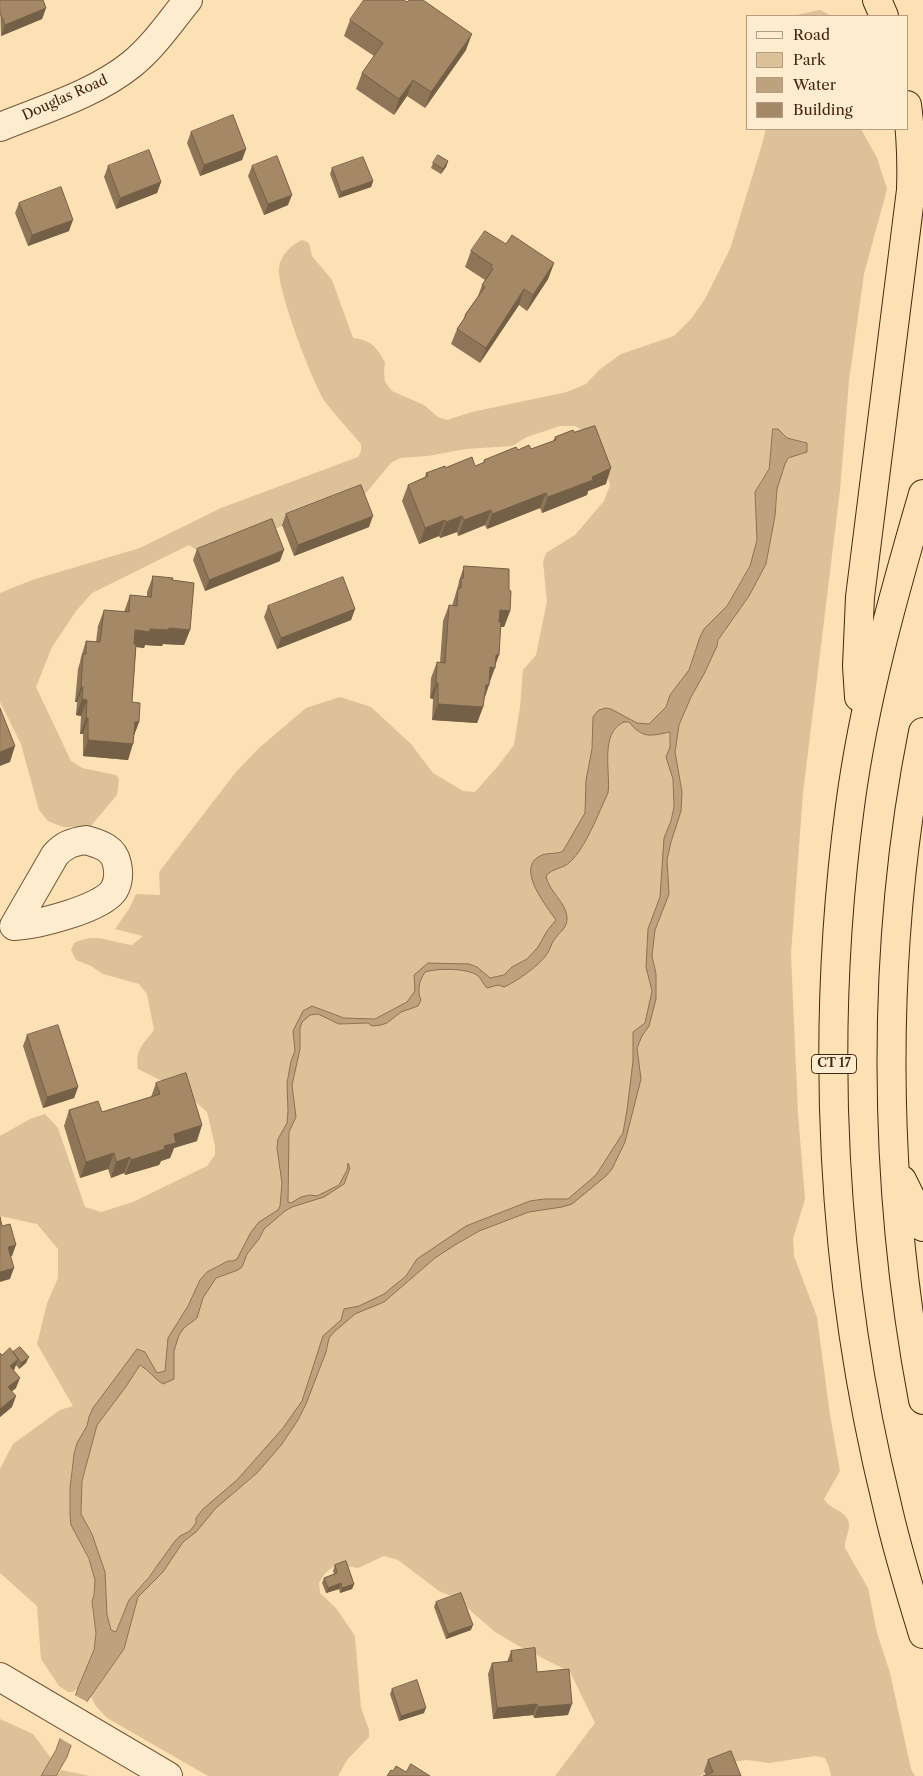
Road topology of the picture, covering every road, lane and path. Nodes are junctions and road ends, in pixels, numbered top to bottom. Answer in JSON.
{"nodes":[{"id":1,"x":188,"y":0,"type":"edge"},
{"id":2,"x":877,"y":0,"type":"edge"},
{"id":3,"x":884,"y":15,"type":"edge"},
{"id":4,"x":908,"y":113,"type":"edge"},
{"id":5,"x":0,"y":127,"type":"edge"},
{"id":6,"x":923,"y":494,"type":"edge"},
{"id":7,"x":923,"y":732,"type":"edge"},
{"id":8,"x":862,"y":734,"type":"junction"},
{"id":9,"x":895,"y":1168,"type":"junction"},
{"id":10,"x":923,"y":1227,"type":"edge"},
{"id":11,"x":923,"y":1400,"type":"edge"},
{"id":12,"x":923,"y":1634,"type":"edge"},
{"id":13,"x":0,"y":1677,"type":"edge"},
{"id":14,"x":168,"y":1776,"type":"edge"}],
"edges":[{"from":1,"to":5,"type":"street","name":"Douglas Road"},
{"from":2,"to":3,"type":"highway"},
{"from":4,"to":8,"type":"highway"},
{"from":6,"to":8,"type":"highway","number":"CT 17"},
{"from":7,"to":9,"type":"highway"},
{"from":8,"to":12,"type":"highway","number":"CT 17"},
{"from":9,"to":10,"type":"highway"},
{"from":9,"to":11,"type":"highway"},
{"from":13,"to":14,"type":"street"}]}
